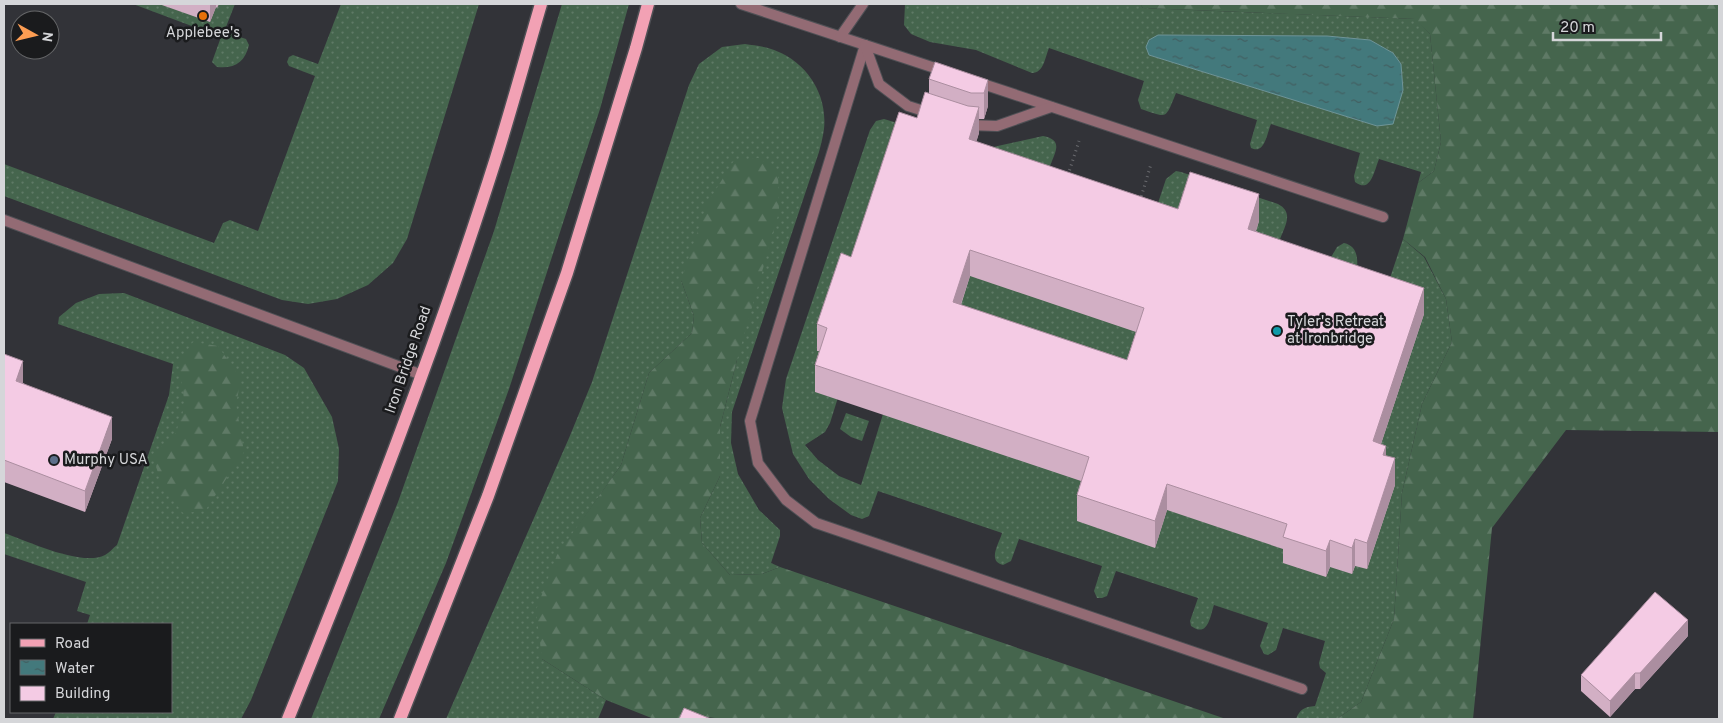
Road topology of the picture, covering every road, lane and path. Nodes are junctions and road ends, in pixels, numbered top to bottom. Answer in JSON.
{"nodes":[{"id":1,"x":541,"y":4,"type":"edge"},
{"id":2,"x":648,"y":4,"type":"edge"},
{"id":3,"x":741,"y":4,"type":"edge"},
{"id":4,"x":863,"y":4,"type":"edge"},
{"id":5,"x":840,"y":36,"type":"junction"},
{"id":6,"x":865,"y":45,"type":"junction"},
{"id":7,"x":1051,"y":107,"type":"junction"},
{"id":8,"x":943,"y":117,"type":"edge"},
{"id":9,"x":1086,"y":119,"type":"junction"},
{"id":10,"x":961,"y":123,"type":"edge"},
{"id":11,"x":1157,"y":142,"type":"junction"},
{"id":12,"x":1066,"y":181,"type":"edge"},
{"id":13,"x":1139,"y":204,"type":"edge"},
{"id":14,"x":1383,"y":218,"type":"dead end"},
{"id":15,"x":4,"y":220,"type":"edge"},
{"id":16,"x":422,"y":375,"type":"junction"},
{"id":17,"x":1302,"y":689,"type":"dead end"},
{"id":18,"x":288,"y":719,"type":"edge"},
{"id":19,"x":400,"y":719,"type":"edge"}],
"edges":[{"from":1,"to":16,"type":"main road","name":"Iron Bridge Road"},
{"from":2,"to":19,"type":"main road"},
{"from":3,"to":5,"type":"lane"},
{"from":4,"to":5,"type":"lane"},
{"from":5,"to":6,"type":"lane"},
{"from":6,"to":7,"type":"lane"},
{"from":6,"to":8,"type":"lane"},
{"from":6,"to":17,"type":"lane"},
{"from":7,"to":9,"type":"lane"},
{"from":7,"to":10,"type":"lane"},
{"from":9,"to":11,"type":"lane"},
{"from":9,"to":12,"type":"path"},
{"from":11,"to":13,"type":"path"},
{"from":11,"to":14,"type":"lane"},
{"from":15,"to":16,"type":"lane"},
{"from":16,"to":18,"type":"main road","name":"Iron Bridge Road"}]}
